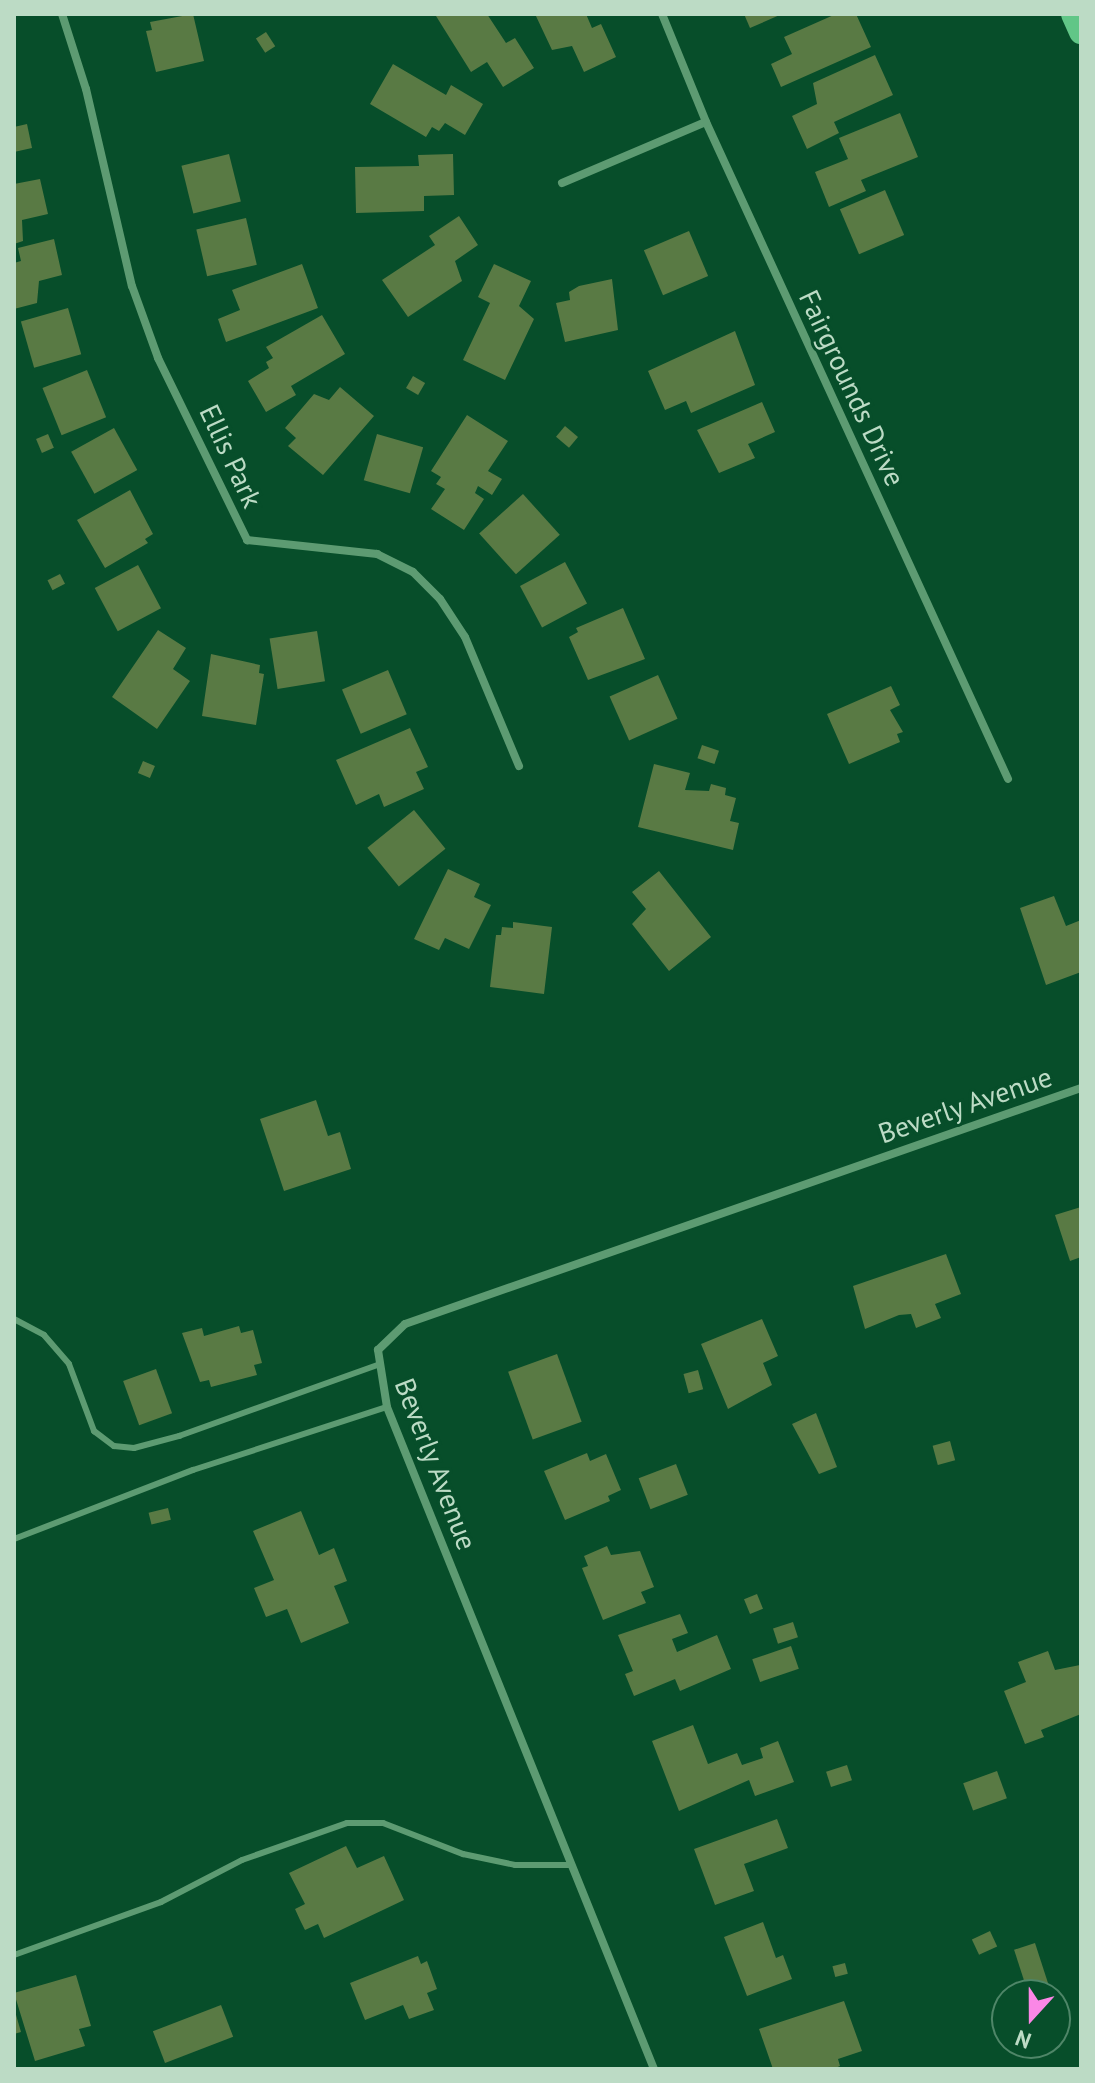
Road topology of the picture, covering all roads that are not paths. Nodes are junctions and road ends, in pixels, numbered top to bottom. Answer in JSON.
{"nodes":[{"id":1,"x":62,"y":14,"type":"edge"},
{"id":2,"x":662,"y":14,"type":"edge"},
{"id":3,"x":1073,"y":14,"type":"edge"},
{"id":4,"x":1081,"y":32,"type":"edge"},
{"id":5,"x":706,"y":122,"type":"junction"},
{"id":6,"x":562,"y":183,"type":"dead end"},
{"id":7,"x":519,"y":766,"type":"dead end"},
{"id":8,"x":1008,"y":779,"type":"dead end"},
{"id":9,"x":1081,"y":1088,"type":"edge"},
{"id":10,"x":14,"y":1319,"type":"edge"},
{"id":11,"x":377,"y":1365,"type":"junction"},
{"id":12,"x":387,"y":1407,"type":"junction"},
{"id":13,"x":14,"y":1539,"type":"edge"},
{"id":14,"x":571,"y":1865,"type":"junction"},
{"id":15,"x":14,"y":1955,"type":"edge"},
{"id":16,"x":654,"y":2069,"type":"edge"}],
"edges":[{"from":1,"to":7,"type":"street","name":"Ellis Park"},
{"from":2,"to":5,"type":"street","name":"Fairgrounds Drive"},
{"from":3,"to":4,"type":"highway"},
{"from":5,"to":6,"type":"street"},
{"from":5,"to":8,"type":"street","name":"Fairgrounds Drive"},
{"from":9,"to":11,"type":"street","name":"Beverly Avenue"},
{"from":10,"to":11,"type":"lane"},
{"from":11,"to":12,"type":"street","name":"Beverly Avenue"},
{"from":12,"to":13,"type":"lane"},
{"from":12,"to":14,"type":"street","name":"Beverly Avenue"},
{"from":14,"to":15,"type":"lane"},
{"from":14,"to":16,"type":"street","name":"Beverly Avenue"}]}
